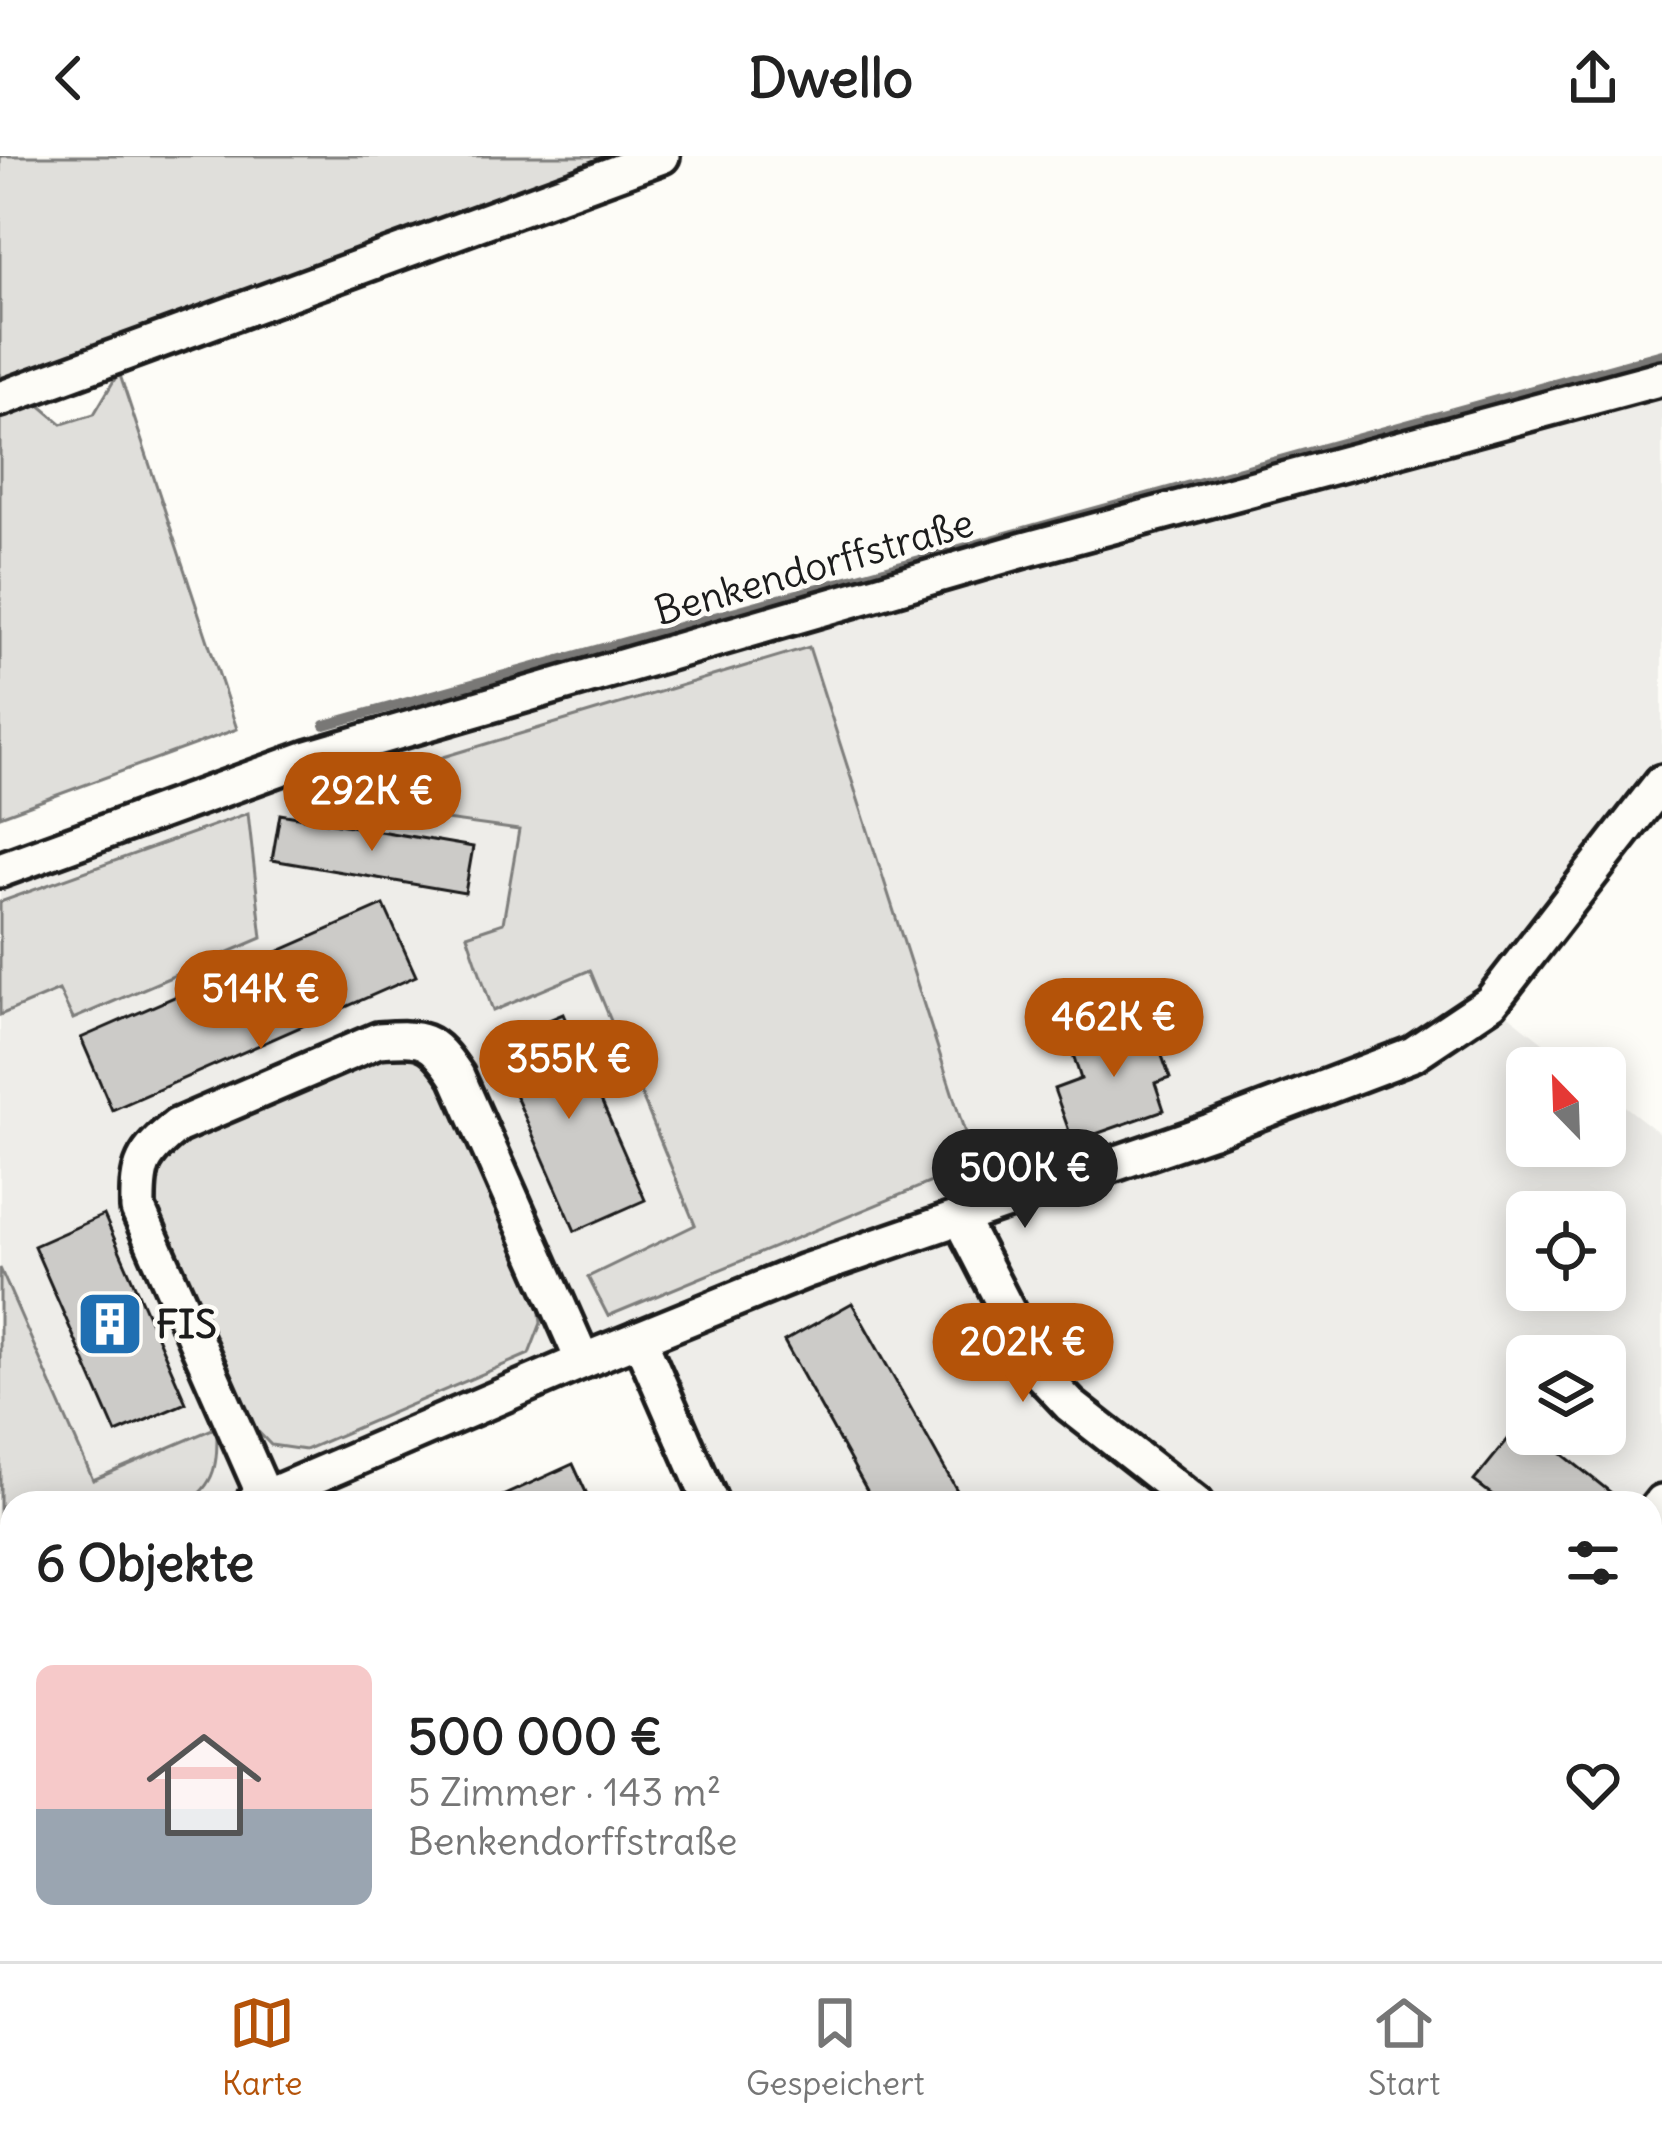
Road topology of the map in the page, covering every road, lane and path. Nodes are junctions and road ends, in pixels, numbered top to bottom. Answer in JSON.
{"nodes":[{"id":1,"x":662,"y":156,"type":"edge"},
{"id":2,"x":1662,"y":378,"type":"edge"},
{"id":3,"x":0,"y":399,"type":"edge"},
{"id":4,"x":1662,"y":782,"type":"edge"},
{"id":5,"x":0,"y":870,"type":"edge"},
{"id":6,"x":959,"y":1217,"type":"junction"},
{"id":7,"x":639,"y":1338,"type":"junction"},
{"id":8,"x":583,"y":1361,"type":"junction"},
{"id":9,"x":254,"y":1491,"type":"edge"},
{"id":10,"x":279,"y":1491,"type":"edge"},
{"id":11,"x":707,"y":1491,"type":"edge"},
{"id":12,"x":1180,"y":1491,"type":"edge"}],
"edges":[{"from":1,"to":3,"type":"street"},
{"from":2,"to":5,"type":"street","name":"Benkendorffstraße"},
{"from":4,"to":6,"type":"street"},
{"from":6,"to":7,"type":"street"},
{"from":6,"to":12,"type":"street"},
{"from":7,"to":8,"type":"street"},
{"from":7,"to":11,"type":"street"},
{"from":8,"to":9,"type":"street"},
{"from":8,"to":10,"type":"street"}]}
